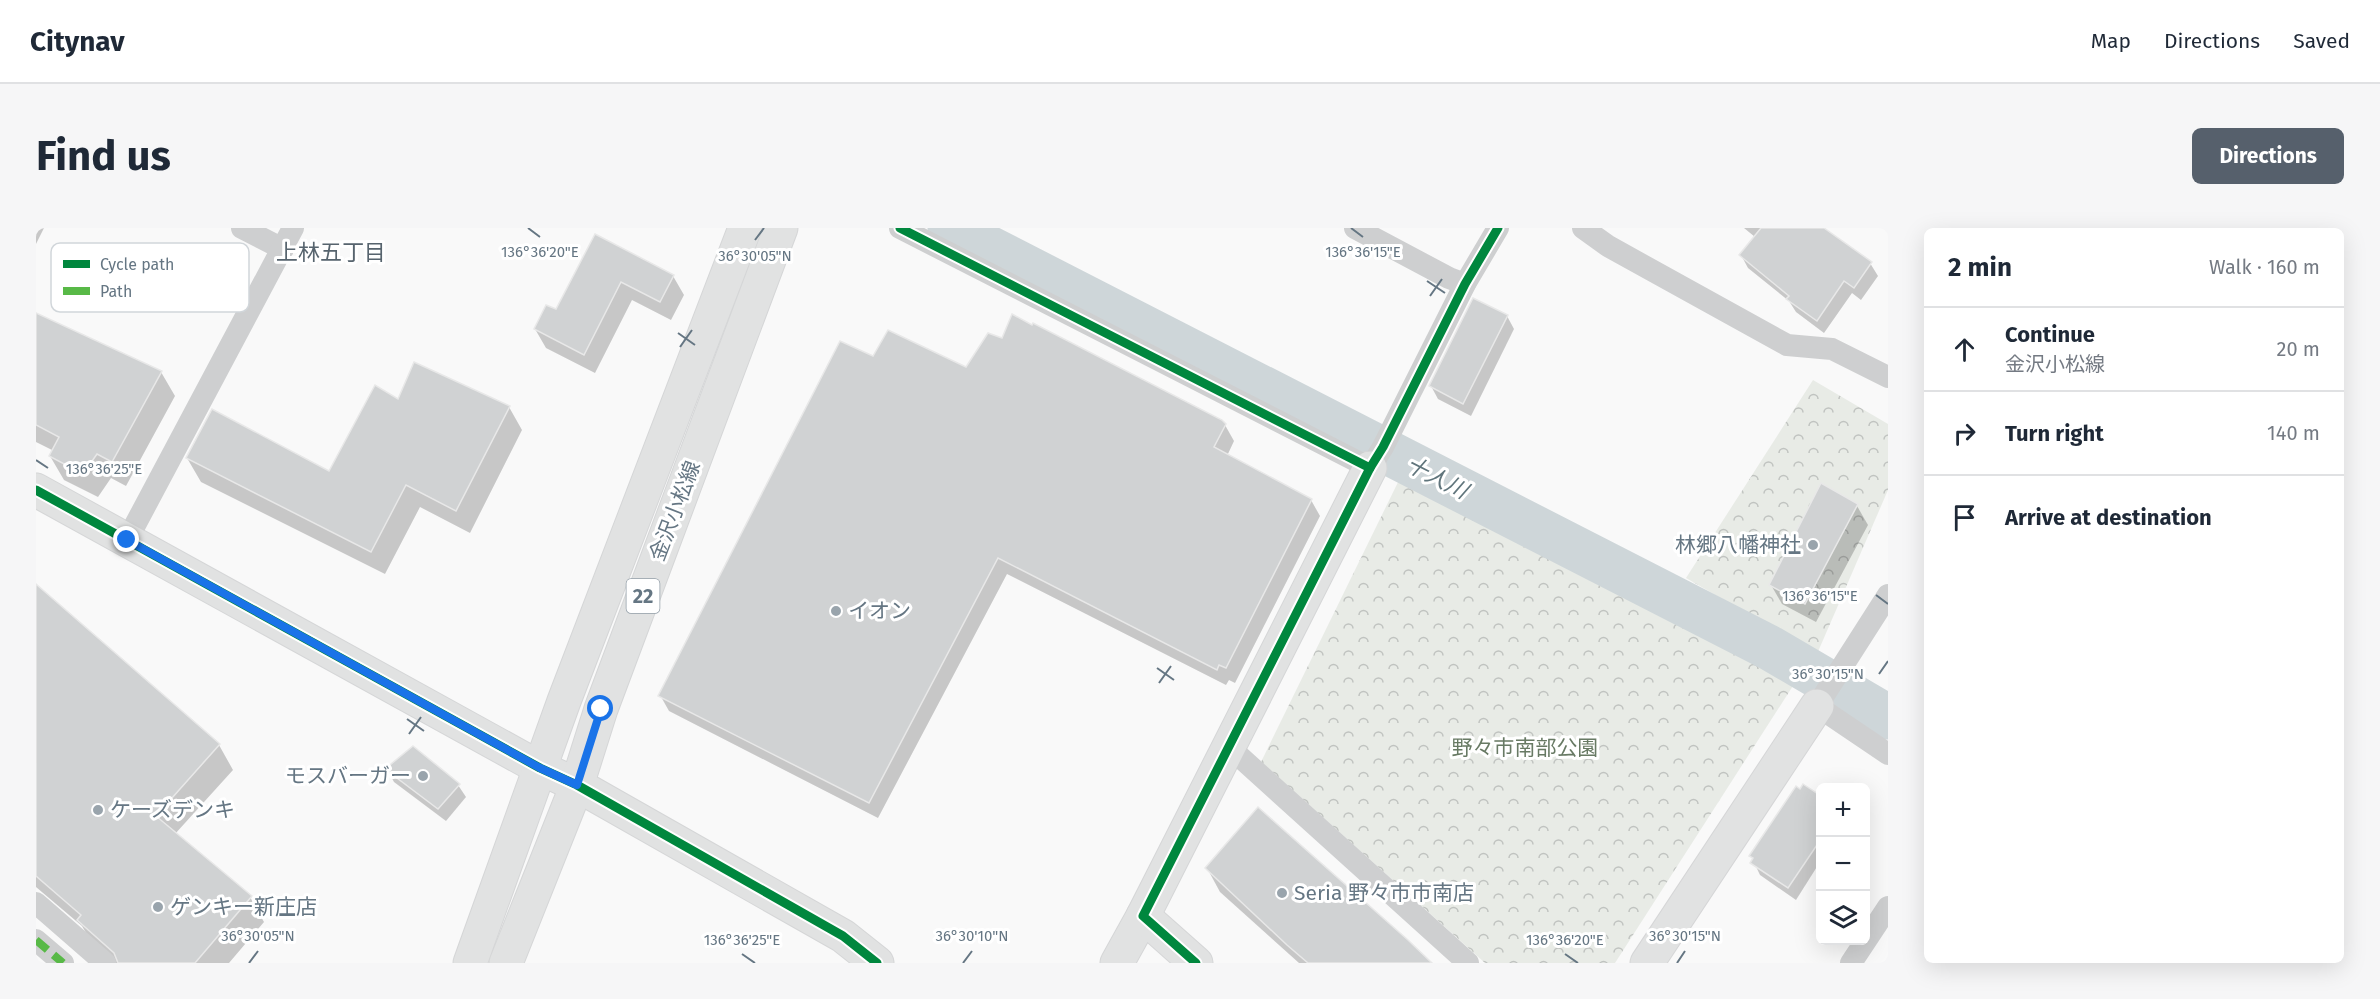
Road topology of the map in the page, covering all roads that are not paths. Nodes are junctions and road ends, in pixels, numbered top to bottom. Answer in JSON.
{"nodes":[{"id":1,"x":242,"y":228,"type":"edge"},
{"id":2,"x":293,"y":228,"type":"edge"},
{"id":3,"x":745,"y":228,"type":"edge"},
{"id":4,"x":781,"y":228,"type":"edge"},
{"id":5,"x":900,"y":228,"type":"edge"},
{"id":6,"x":1356,"y":228,"type":"edge"},
{"id":7,"x":1498,"y":228,"type":"edge"},
{"id":8,"x":1582,"y":228,"type":"edge"},
{"id":9,"x":283,"y":249,"type":"junction"},
{"id":10,"x":1465,"y":284,"type":"junction"},
{"id":11,"x":1888,"y":377,"type":"edge"},
{"id":12,"x":1374,"y":461,"type":"junction"},
{"id":13,"x":36,"y":490,"type":"edge"},
{"id":14,"x":127,"y":540,"type":"junction"},
{"id":15,"x":1888,"y":595,"type":"edge"},
{"id":16,"x":1823,"y":697,"type":"junction"},
{"id":17,"x":1229,"y":747,"type":"junction"},
{"id":18,"x":1888,"y":754,"type":"edge"},
{"id":19,"x":540,"y":768,"type":"junction"},
{"id":20,"x":577,"y":785,"type":"junction"},
{"id":21,"x":36,"y":903,"type":"edge"},
{"id":22,"x":1888,"y":907,"type":"edge"},
{"id":23,"x":1143,"y":916,"type":"junction"},
{"id":24,"x":1880,"y":938,"type":"edge"},
{"id":25,"x":36,"y":940,"type":"edge"},
{"id":26,"x":63,"y":963,"type":"edge"},
{"id":27,"x":105,"y":963,"type":"edge"},
{"id":28,"x":470,"y":963,"type":"edge"},
{"id":29,"x":506,"y":963,"type":"edge"},
{"id":30,"x":877,"y":963,"type":"edge"},
{"id":31,"x":1117,"y":963,"type":"edge"},
{"id":32,"x":1196,"y":963,"type":"edge"},
{"id":33,"x":1468,"y":963,"type":"edge"},
{"id":34,"x":1647,"y":963,"type":"edge"},
{"id":35,"x":1851,"y":963,"type":"edge"}],
"edges":[{"from":1,"to":9,"type":"street"},
{"from":2,"to":9,"type":"street"},
{"from":3,"to":19,"type":"street","name":"金沢小松線","number":"22"},
{"from":4,"to":20,"type":"street","name":"金沢小松線","number":"22"},
{"from":5,"to":12,"type":"street"},
{"from":6,"to":10,"type":"street"},
{"from":7,"to":10,"type":"street"},
{"from":8,"to":11,"type":"street"},
{"from":9,"to":14,"type":"street"},
{"from":10,"to":12,"type":"street"},
{"from":12,"to":17,"type":"street"},
{"from":13,"to":14,"type":"street"},
{"from":14,"to":19,"type":"street"},
{"from":15,"to":16,"type":"street"},
{"from":16,"to":18,"type":"street"},
{"from":16,"to":34,"type":"street"},
{"from":17,"to":23,"type":"street"},
{"from":17,"to":33,"type":"street"},
{"from":19,"to":20,"type":"street"},
{"from":19,"to":28,"type":"street","name":"金沢小松線","number":"22"},
{"from":20,"to":29,"type":"street","name":"金沢小松線","number":"22"},
{"from":20,"to":30,"type":"street"},
{"from":21,"to":27,"type":"street"},
{"from":22,"to":24,"type":"street"},
{"from":23,"to":31,"type":"street"},
{"from":23,"to":32,"type":"street"},
{"from":24,"to":35,"type":"street"},
{"from":25,"to":26,"type":"street"}]}
